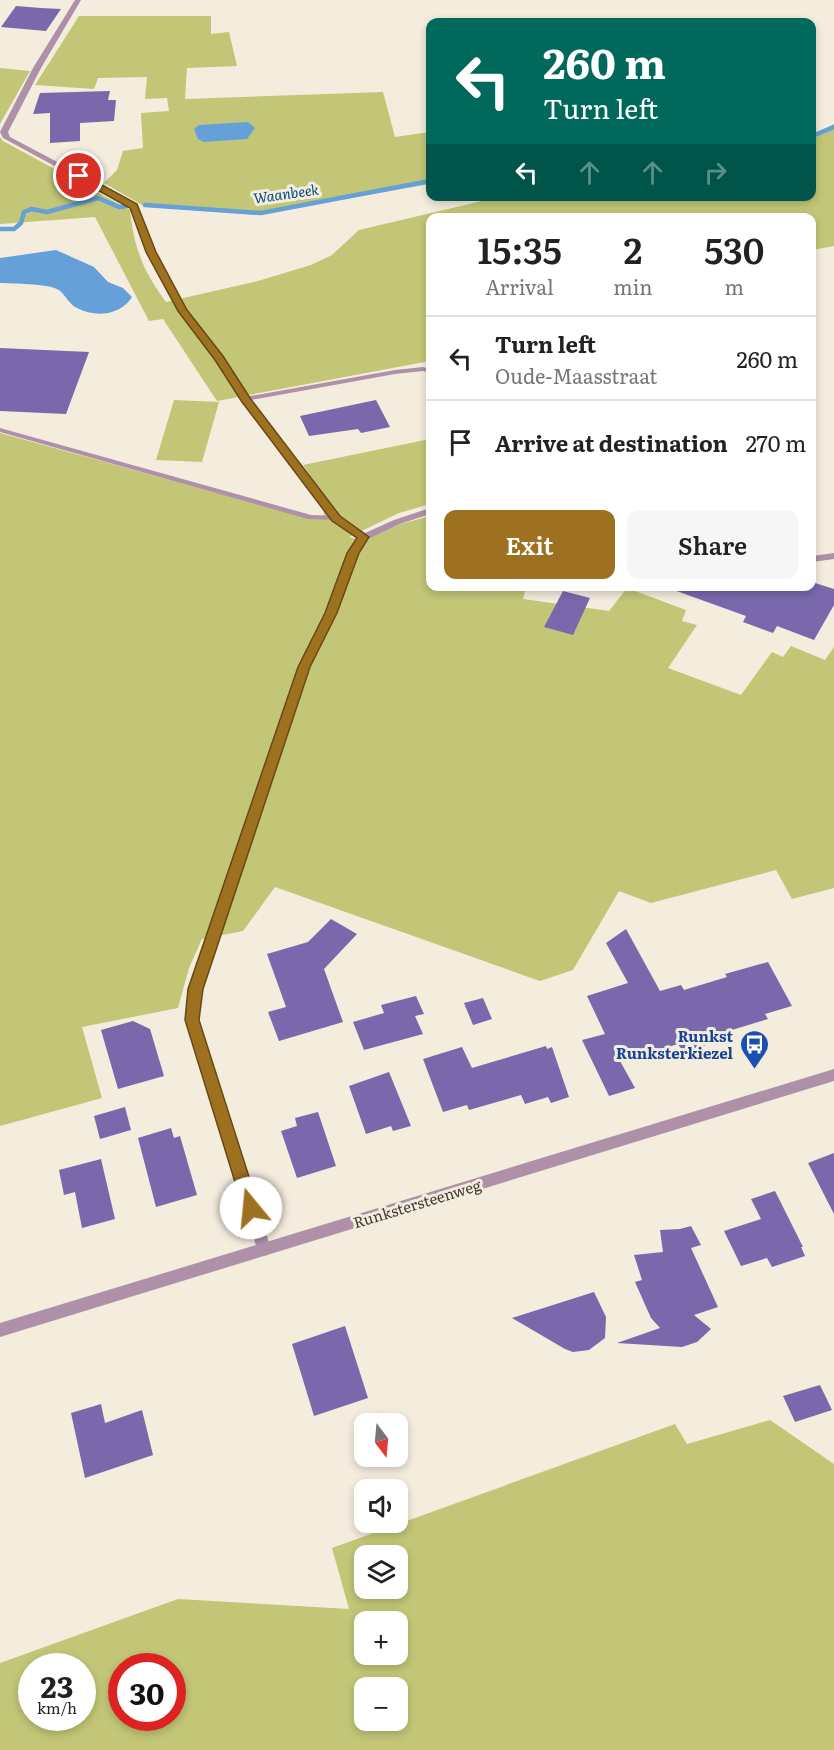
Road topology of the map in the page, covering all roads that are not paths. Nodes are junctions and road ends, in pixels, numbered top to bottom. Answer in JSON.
{"nodes":[{"id":1,"x":78,"y":0,"type":"edge"},
{"id":2,"x":3,"y":136,"type":"edge"},
{"id":3,"x":426,"y":369,"type":"edge"},
{"id":4,"x":245,"y":399,"type":"junction"},
{"id":5,"x":0,"y":430,"type":"edge"},
{"id":6,"x":426,"y":512,"type":"edge"},
{"id":7,"x":336,"y":518,"type":"junction"},
{"id":8,"x":364,"y":537,"type":"junction"},
{"id":9,"x":834,"y":556,"type":"edge"},
{"id":10,"x":816,"y":558,"type":"edge"},
{"id":11,"x":834,"y":1075,"type":"edge"},
{"id":12,"x":264,"y":1249,"type":"junction"},
{"id":13,"x":0,"y":1330,"type":"edge"}],
"edges":[{"from":1,"to":2,"type":"street"},
{"from":2,"to":4,"type":"street"},
{"from":3,"to":4,"type":"lane"},
{"from":4,"to":7,"type":"street"},
{"from":5,"to":7,"type":"lane"},
{"from":6,"to":8,"type":"street"},
{"from":7,"to":8,"type":"street"},
{"from":8,"to":12,"type":"street"},
{"from":9,"to":10,"type":"street"},
{"from":11,"to":12,"type":"street","name":"Runkstersteenweg"},
{"from":12,"to":13,"type":"street","name":"Runkstersteenweg"}]}
